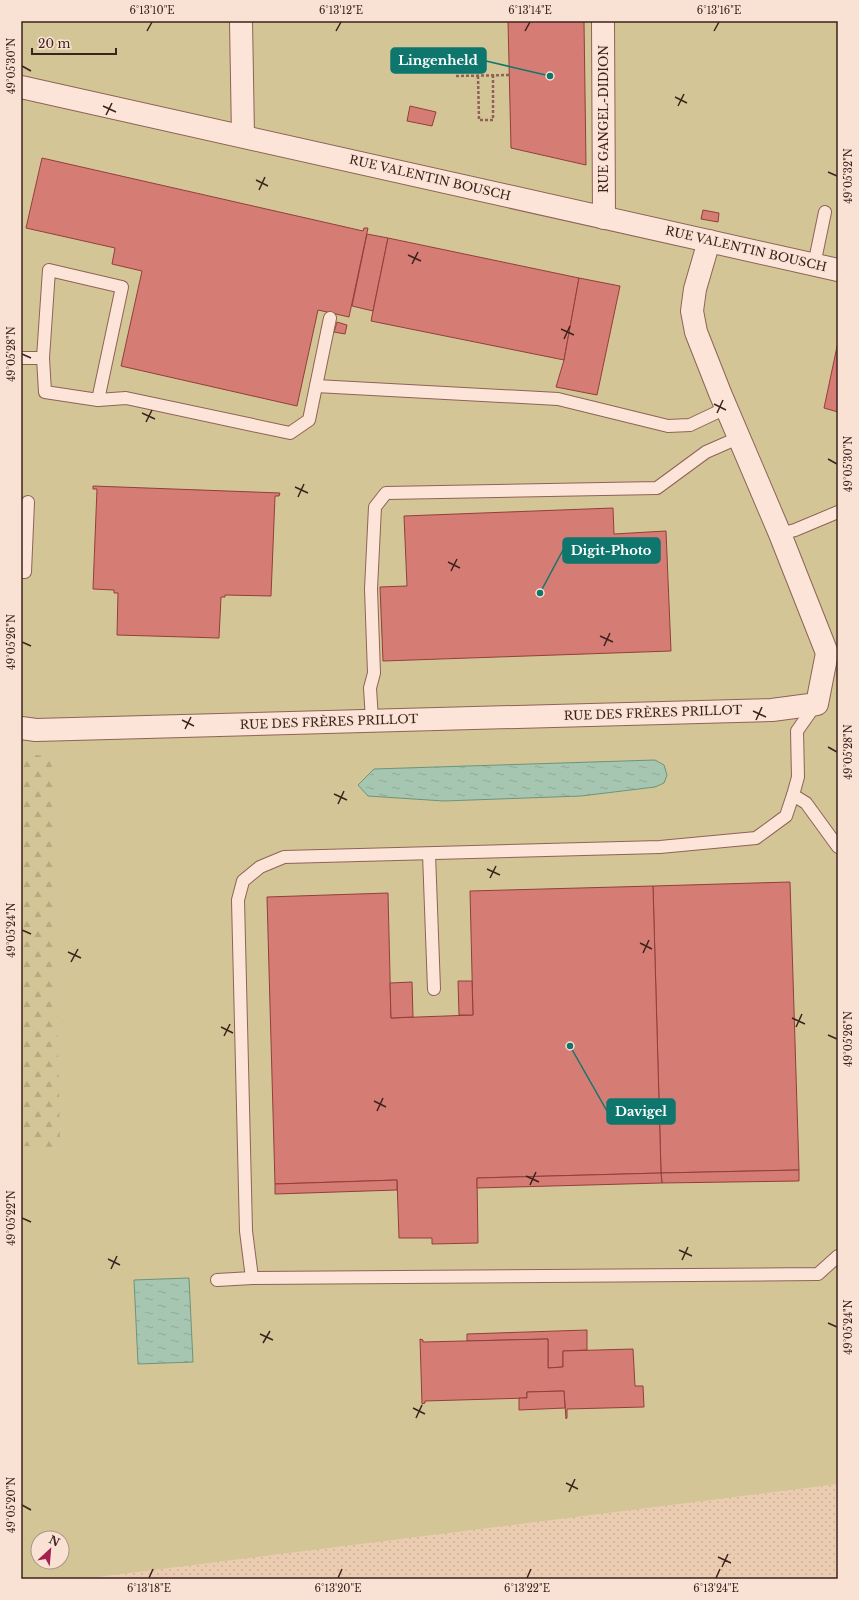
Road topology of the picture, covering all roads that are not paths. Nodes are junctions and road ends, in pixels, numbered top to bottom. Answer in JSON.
{"nodes":[{"id":1,"x":241,"y":21,"type":"edge"},
{"id":2,"x":603,"y":21,"type":"edge"},
{"id":3,"x":21,"y":87,"type":"edge"},
{"id":4,"x":243,"y":136,"type":"junction"},
{"id":5,"x":825,"y":212,"type":"dead end"},
{"id":6,"x":604,"y":218,"type":"junction"},
{"id":7,"x":709,"y":241,"type":"junction"},
{"id":8,"x":814,"y":265,"type":"junction"},
{"id":9,"x":838,"y":270,"type":"edge"},
{"id":10,"x":330,"y":318,"type":"dead end"},
{"id":11,"x":21,"y":358,"type":"edge"},
{"id":12,"x":43,"y":358,"type":"junction"},
{"id":13,"x":316,"y":386,"type":"junction"},
{"id":14,"x":98,"y":400,"type":"junction"},
{"id":15,"x":726,"y":408,"type":"junction"},
{"id":16,"x":738,"y":438,"type":"junction"},
{"id":17,"x":28,"y":502,"type":"dead end"},
{"id":18,"x":838,"y":512,"type":"edge"},
{"id":19,"x":780,"y":534,"type":"junction"},
{"id":20,"x":21,"y":572,"type":"edge"},
{"id":21,"x":817,"y":704,"type":"junction"},
{"id":22,"x":372,"y":720,"type":"junction"},
{"id":23,"x":21,"y":728,"type":"edge"},
{"id":24,"x":793,"y":796,"type":"junction"},
{"id":25,"x":838,"y":847,"type":"edge"},
{"id":26,"x":429,"y":854,"type":"junction"},
{"id":27,"x":434,"y":989,"type":"dead end"},
{"id":28,"x":838,"y":1256,"type":"edge"},
{"id":29,"x":252,"y":1278,"type":"junction"},
{"id":30,"x":217,"y":1280,"type":"dead end"}],
"edges":[{"from":1,"to":4,"type":"street"},
{"from":2,"to":6,"type":"street","name":"RUE GANGEL-DIDION"},
{"from":3,"to":4,"type":"street","name":"RUE VALENTIN BOUSCH"},
{"from":4,"to":6,"type":"street","name":"RUE VALENTIN BOUSCH"},
{"from":5,"to":8,"type":"lane"},
{"from":6,"to":7,"type":"street","name":"RUE VALENTIN BOUSCH"},
{"from":7,"to":8,"type":"street","name":"RUE VALENTIN BOUSCH"},
{"from":7,"to":15,"type":"street"},
{"from":8,"to":9,"type":"street","name":"RUE VALENTIN BOUSCH"},
{"from":10,"to":13,"type":"lane"},
{"from":11,"to":12,"type":"lane"},
{"from":12,"to":14,"type":"lane"},
{"from":12,"to":14,"type":"lane"},
{"from":13,"to":14,"type":"lane"},
{"from":13,"to":15,"type":"lane"},
{"from":15,"to":16,"type":"street"},
{"from":16,"to":19,"type":"street"},
{"from":16,"to":22,"type":"lane"},
{"from":17,"to":20,"type":"lane"},
{"from":18,"to":19,"type":"lane"},
{"from":19,"to":21,"type":"street"},
{"from":21,"to":22,"type":"street","name":"RUE DES FRÈRES PRILLOT"},
{"from":21,"to":24,"type":"lane"},
{"from":22,"to":23,"type":"street","name":"RUE DES FRÈRES PRILLOT"},
{"from":24,"to":25,"type":"lane"},
{"from":24,"to":26,"type":"lane"},
{"from":26,"to":27,"type":"lane"},
{"from":26,"to":29,"type":"lane"},
{"from":28,"to":29,"type":"lane"},
{"from":29,"to":30,"type":"lane"}]}
